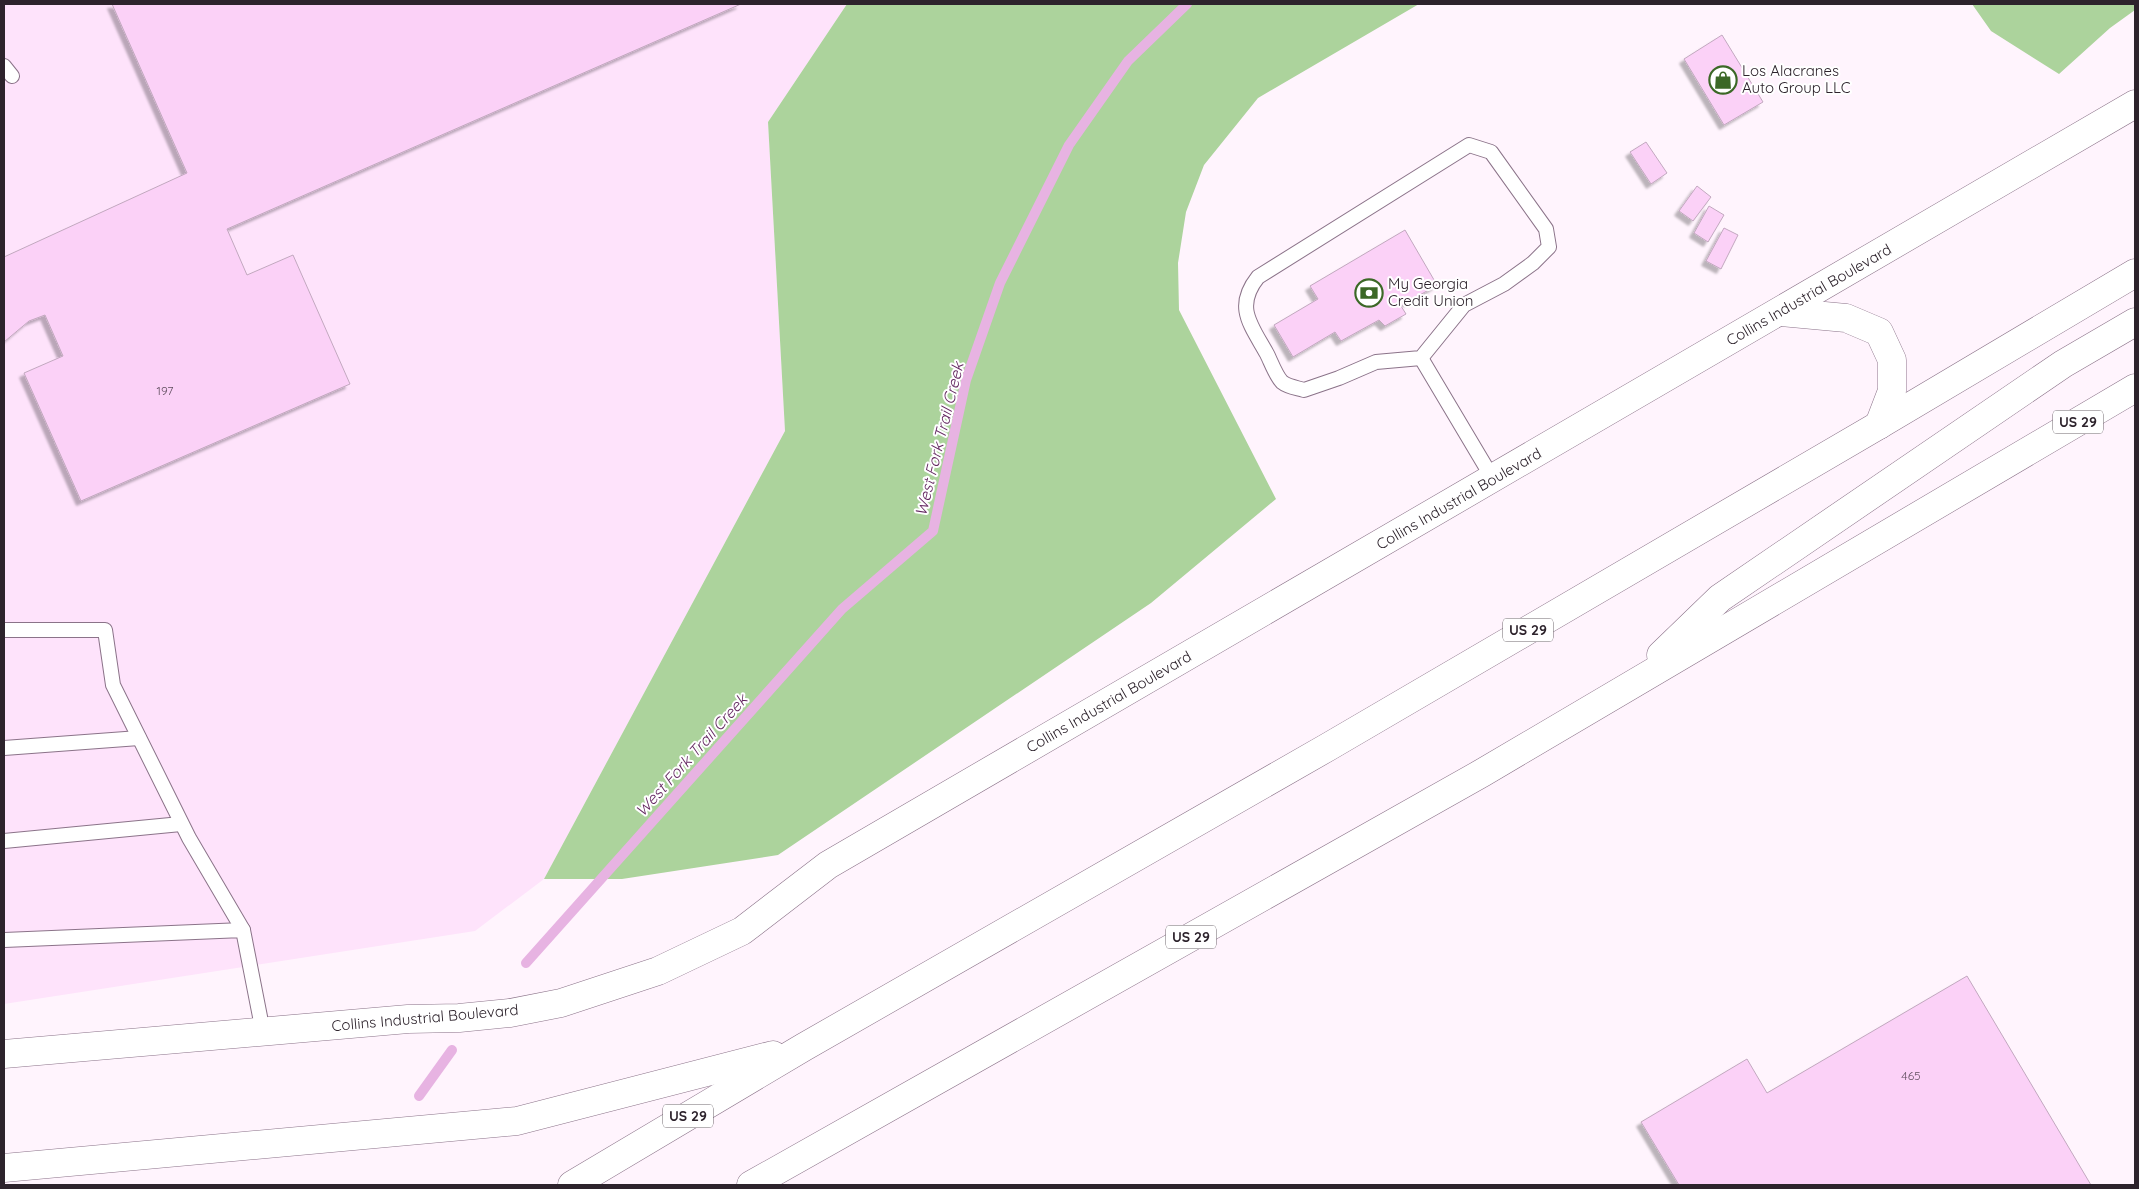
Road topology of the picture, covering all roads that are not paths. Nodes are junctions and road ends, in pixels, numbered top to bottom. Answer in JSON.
{"nodes":[{"id":1,"x":2135,"y":104,"type":"edge"},
{"id":2,"x":2135,"y":273,"type":"edge"},
{"id":3,"x":1781,"y":312,"type":"junction"},
{"id":4,"x":2135,"y":322,"type":"edge"},
{"id":5,"x":1421,"y":358,"type":"junction"},
{"id":6,"x":2135,"y":388,"type":"edge"},
{"id":7,"x":1878,"y":425,"type":"junction"},
{"id":8,"x":1493,"y":479,"type":"junction"},
{"id":9,"x":4,"y":630,"type":"edge"},
{"id":10,"x":1629,"y":686,"type":"junction"},
{"id":11,"x":139,"y":738,"type":"junction"},
{"id":12,"x":4,"y":748,"type":"edge"},
{"id":13,"x":181,"y":824,"type":"junction"},
{"id":14,"x":4,"y":841,"type":"edge"},
{"id":15,"x":243,"y":930,"type":"junction"},
{"id":16,"x":4,"y":940,"type":"edge"},
{"id":17,"x":263,"y":1032,"type":"junction"},
{"id":18,"x":804,"y":1047,"type":"junction"},
{"id":19,"x":4,"y":1054,"type":"edge"},
{"id":20,"x":4,"y":1168,"type":"edge"},
{"id":21,"x":572,"y":1185,"type":"edge"},
{"id":22,"x":751,"y":1185,"type":"edge"}],
"edges":[{"from":1,"to":3,"type":"main road","name":"Collins Industrial Boulevard"},
{"from":2,"to":7,"type":"main road","number":"US 29"},
{"from":3,"to":7,"type":"main road"},
{"from":3,"to":8,"type":"main road","name":"Collins Industrial Boulevard"},
{"from":4,"to":10,"type":"main road"},
{"from":5,"to":5,"type":"lane"},
{"from":5,"to":8,"type":"lane"},
{"from":6,"to":10,"type":"main road","number":"US 29"},
{"from":7,"to":18,"type":"main road","number":"US 29"},
{"from":8,"to":17,"type":"main road","name":"Collins Industrial Boulevard"},
{"from":9,"to":11,"type":"lane"},
{"from":10,"to":22,"type":"main road","number":"US 29"},
{"from":11,"to":12,"type":"lane"},
{"from":11,"to":13,"type":"lane"},
{"from":13,"to":14,"type":"lane"},
{"from":13,"to":15,"type":"lane"},
{"from":15,"to":16,"type":"lane"},
{"from":15,"to":17,"type":"lane"},
{"from":17,"to":19,"type":"main road","name":"Collins Industrial Boulevard"},
{"from":18,"to":20,"type":"main road"},
{"from":18,"to":21,"type":"main road","number":"US 29"}]}
